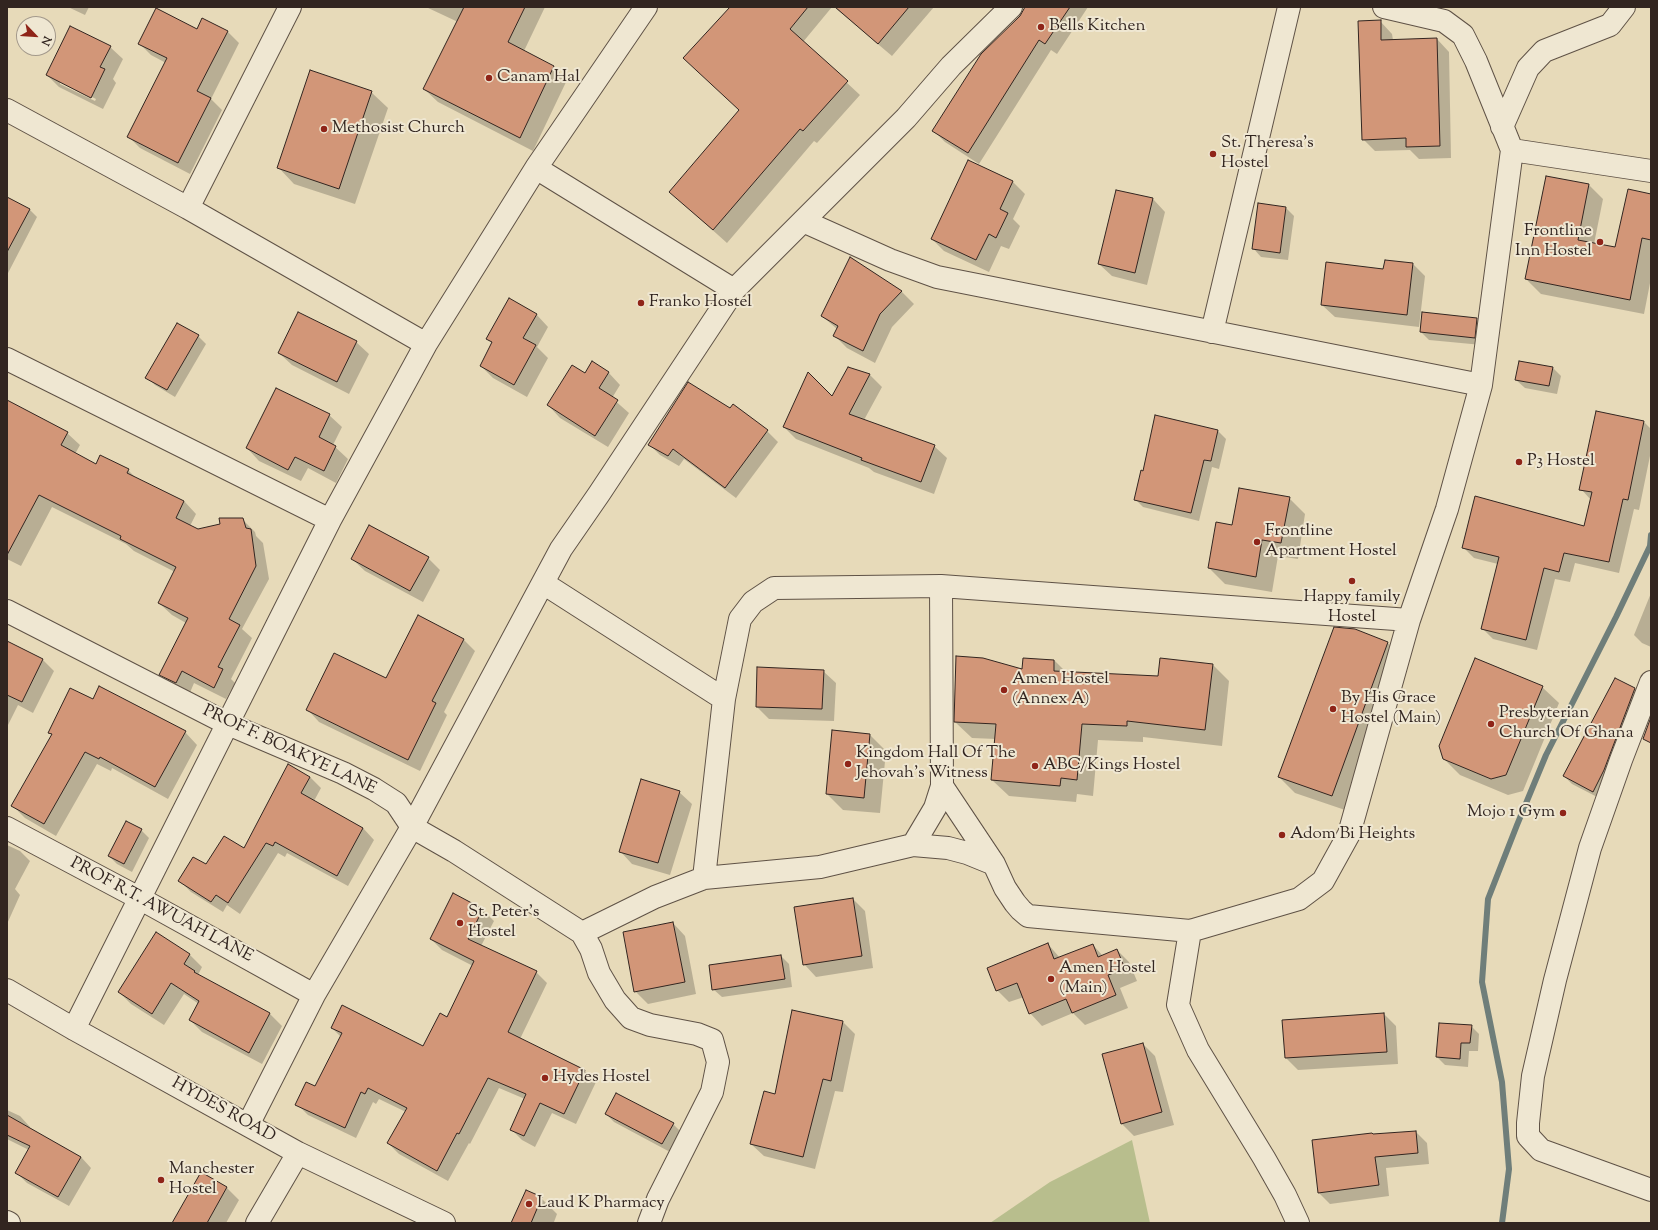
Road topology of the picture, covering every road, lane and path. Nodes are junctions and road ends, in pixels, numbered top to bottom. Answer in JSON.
{"nodes":[{"id":1,"x":290,"y":7,"type":"edge"},
{"id":2,"x":646,"y":7,"type":"edge"},
{"id":3,"x":1011,"y":7,"type":"edge"},
{"id":4,"x":1289,"y":7,"type":"edge"},
{"id":5,"x":1384,"y":7,"type":"edge"},
{"id":6,"x":1624,"y":7,"type":"edge"},
{"id":7,"x":7,"y":110,"type":"edge"},
{"id":8,"x":1502,"y":127,"type":"junction"},
{"id":9,"x":1512,"y":150,"type":"junction"},
{"id":10,"x":536,"y":168,"type":"junction"},
{"id":11,"x":1651,"y":171,"type":"edge"},
{"id":12,"x":188,"y":208,"type":"junction"},
{"id":13,"x":803,"y":221,"type":"junction"},
{"id":14,"x":734,"y":290,"type":"junction"},
{"id":15,"x":1212,"y":332,"type":"junction"},
{"id":16,"x":426,"y":344,"type":"junction"},
{"id":17,"x":7,"y":360,"type":"edge"},
{"id":18,"x":1481,"y":385,"type":"junction"},
{"id":19,"x":330,"y":520,"type":"junction"},
{"id":20,"x":543,"y":583,"type":"junction"},
{"id":21,"x":941,"y":586,"type":"junction"},
{"id":22,"x":7,"y":611,"type":"edge"},
{"id":23,"x":1409,"y":620,"type":"junction"},
{"id":24,"x":1651,"y":682,"type":"edge"},
{"id":25,"x":724,"y":699,"type":"junction"},
{"id":26,"x":228,"y":724,"type":"junction"},
{"id":27,"x":942,"y":786,"type":"junction"},
{"id":28,"x":412,"y":827,"type":"junction"},
{"id":29,"x":7,"y":828,"type":"edge"},
{"id":30,"x":913,"y":845,"type":"junction"},
{"id":31,"x":994,"y":864,"type":"junction"},
{"id":32,"x":704,"y":878,"type":"junction"},
{"id":33,"x":138,"y":898,"type":"junction"},
{"id":34,"x":1190,"y":931,"type":"junction"},
{"id":35,"x":582,"y":933,"type":"junction"},
{"id":36,"x":7,"y":990,"type":"edge"},
{"id":37,"x":314,"y":995,"type":"junction"},
{"id":38,"x":74,"y":1029,"type":"junction"},
{"id":39,"x":248,"y":1125,"type":"junction"},
{"id":40,"x":298,"y":1153,"type":"junction"},
{"id":41,"x":1651,"y":1190,"type":"edge"},
{"id":42,"x":257,"y":1223,"type":"edge"},
{"id":43,"x":444,"y":1223,"type":"edge"},
{"id":44,"x":649,"y":1223,"type":"edge"},
{"id":45,"x":1298,"y":1223,"type":"edge"}],
"edges":[{"from":1,"to":12,"type":"street"},
{"from":2,"to":10,"type":"street"},
{"from":3,"to":13,"type":"street"},
{"from":4,"to":15,"type":"street"},
{"from":5,"to":8,"type":"street"},
{"from":6,"to":8,"type":"street"},
{"from":7,"to":12,"type":"street"},
{"from":8,"to":9,"type":"street"},
{"from":9,"to":11,"type":"street"},
{"from":9,"to":18,"type":"street"},
{"from":10,"to":14,"type":"street"},
{"from":10,"to":16,"type":"street"},
{"from":12,"to":16,"type":"street"},
{"from":13,"to":14,"type":"street"},
{"from":13,"to":15,"type":"street"},
{"from":14,"to":20,"type":"street"},
{"from":15,"to":18,"type":"street"},
{"from":16,"to":19,"type":"street"},
{"from":17,"to":19,"type":"street"},
{"from":18,"to":23,"type":"street"},
{"from":19,"to":26,"type":"street"},
{"from":20,"to":25,"type":"street"},
{"from":20,"to":28,"type":"street"},
{"from":21,"to":23,"type":"street"},
{"from":21,"to":25,"type":"street"},
{"from":21,"to":27,"type":"street"},
{"from":22,"to":26,"type":"street","name":"PROF F. BOAKYE LANE"},
{"from":23,"to":34,"type":"street"},
{"from":24,"to":41,"type":"street"},
{"from":25,"to":32,"type":"street"},
{"from":26,"to":28,"type":"street","name":"PROF F. BOAKYE LANE"},
{"from":26,"to":33,"type":"street"},
{"from":27,"to":30,"type":"street"},
{"from":27,"to":31,"type":"street"},
{"from":28,"to":35,"type":"street","name":"PROF F. BOAKYE LANE"},
{"from":28,"to":37,"type":"street"},
{"from":29,"to":33,"type":"street","name":"PROF R.T. AWUAH LANE"},
{"from":30,"to":31,"type":"street"},
{"from":30,"to":32,"type":"street"},
{"from":31,"to":34,"type":"street"},
{"from":32,"to":35,"type":"street"},
{"from":33,"to":37,"type":"street","name":"PROF R.T. AWUAH LANE"},
{"from":33,"to":38,"type":"street"},
{"from":34,"to":45,"type":"street"},
{"from":35,"to":44,"type":"street","name":"PROF F. BOAKYE LANE"},
{"from":36,"to":38,"type":"street","name":"HYDES ROAD"},
{"from":37,"to":39,"type":"street"},
{"from":38,"to":39,"type":"street","name":"HYDES ROAD"},
{"from":39,"to":40,"type":"street","name":"HYDES ROAD"},
{"from":40,"to":42,"type":"street"},
{"from":40,"to":43,"type":"street","name":"HYDES ROAD"}]}
